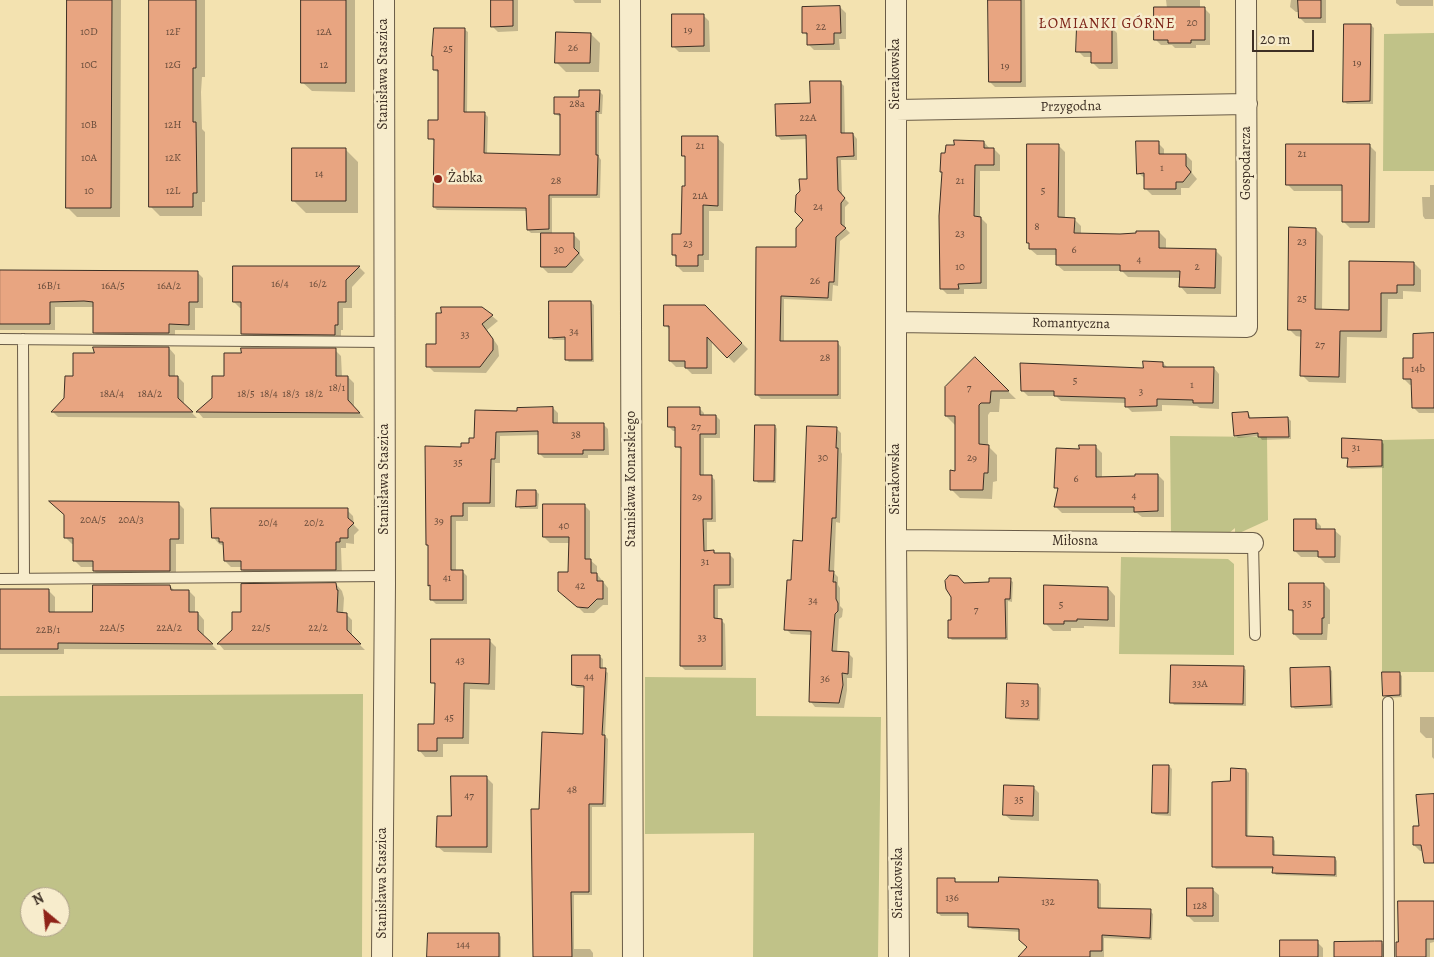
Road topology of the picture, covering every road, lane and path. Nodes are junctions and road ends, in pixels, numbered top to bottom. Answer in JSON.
{"nodes":[{"id":1,"x":384,"y":0,"type":"edge"},
{"id":2,"x":630,"y":0,"type":"edge"},
{"id":3,"x":896,"y":0,"type":"edge"},
{"id":4,"x":1246,"y":0,"type":"edge"},
{"id":5,"x":1247,"y":104,"type":"junction"},
{"id":6,"x":896,"y":110,"type":"junction"},
{"id":7,"x":896,"y":322,"type":"junction"},
{"id":8,"x":1247,"y":327,"type":"joint"},
{"id":9,"x":0,"y":339,"type":"edge"},
{"id":10,"x":23,"y":339,"type":"junction"},
{"id":11,"x":384,"y":342,"type":"junction"},
{"id":12,"x":896,"y":540,"type":"junction"},
{"id":13,"x":1253,"y":543,"type":"joint"},
{"id":14,"x":385,"y":576,"type":"junction"},
{"id":15,"x":24,"y":579,"type":"junction"},
{"id":16,"x":0,"y":580,"type":"edge"},
{"id":17,"x":1255,"y":635,"type":"dead end"},
{"id":18,"x":1388,"y":702,"type":"dead end"},
{"id":19,"x":382,"y":957,"type":"edge"},
{"id":20,"x":633,"y":957,"type":"edge"},
{"id":21,"x":899,"y":957,"type":"edge"},
{"id":22,"x":1388,"y":957,"type":"edge"}],
"edges":[{"from":1,"to":11,"type":"street","name":"Stanisława Staszica"},
{"from":2,"to":20,"type":"street","name":"Stanisława Konarskiego"},
{"from":3,"to":6,"type":"street","name":"Sierakowska"},
{"from":4,"to":5,"type":"street","name":"Gospodarcza"},
{"from":5,"to":6,"type":"street","name":"Przygodna"},
{"from":5,"to":8,"type":"street","name":"Gospodarcza"},
{"from":6,"to":7,"type":"street","name":"Sierakowska"},
{"from":7,"to":8,"type":"street","name":"Romantyczna"},
{"from":7,"to":12,"type":"street","name":"Sierakowska"},
{"from":9,"to":10,"type":"lane"},
{"from":10,"to":11,"type":"lane"},
{"from":10,"to":15,"type":"lane"},
{"from":11,"to":14,"type":"street","name":"Stanisława Staszica"},
{"from":12,"to":13,"type":"street","name":"Miłosna"},
{"from":12,"to":21,"type":"street","name":"Sierakowska"},
{"from":13,"to":17,"type":"lane"},
{"from":14,"to":15,"type":"lane"},
{"from":14,"to":19,"type":"street","name":"Stanisława Staszica"},
{"from":15,"to":16,"type":"lane"},
{"from":18,"to":22,"type":"lane"}]}
